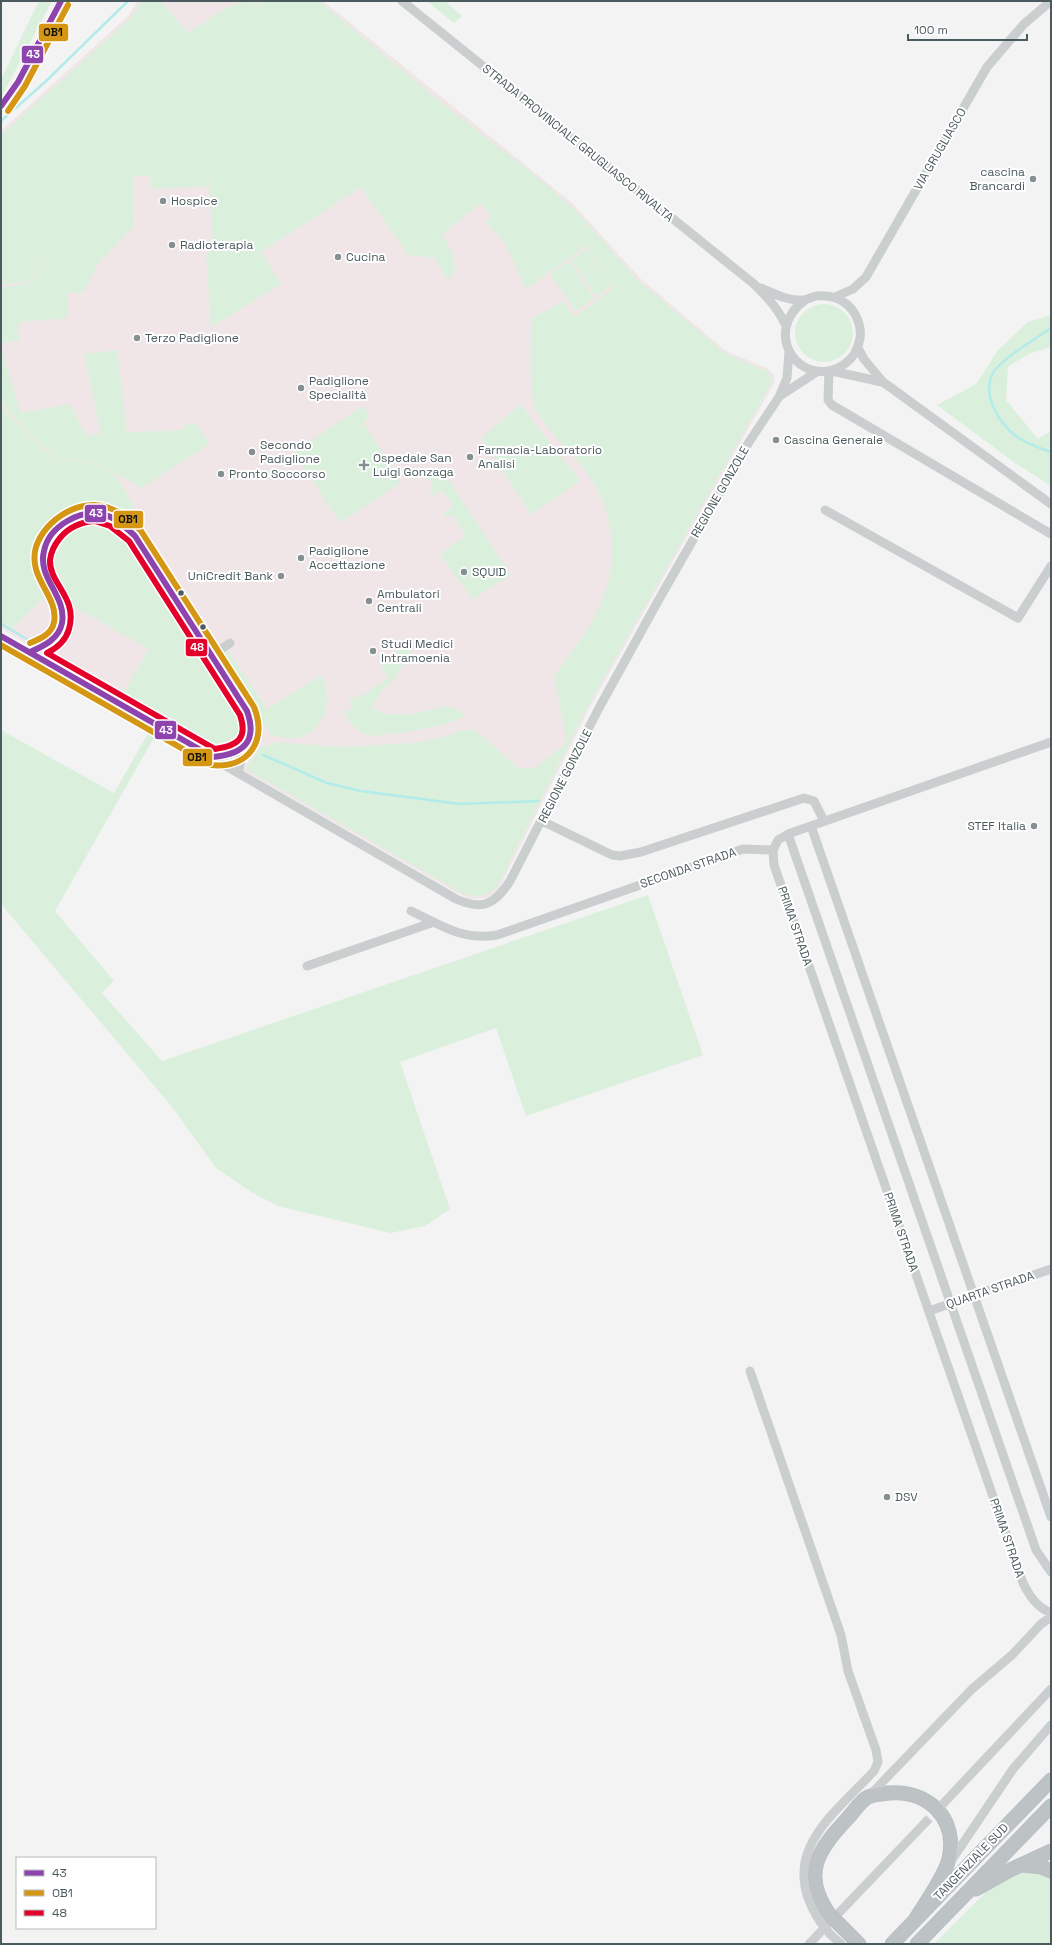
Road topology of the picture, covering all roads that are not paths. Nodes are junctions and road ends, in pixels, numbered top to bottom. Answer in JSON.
{"nodes":[{"id":1,"x":61,"y":1,"type":"edge"},
{"id":2,"x":402,"y":1,"type":"edge"},
{"id":3,"x":1051,"y":1,"type":"edge"},
{"id":4,"x":1,"y":106,"type":"edge"},
{"id":5,"x":754,"y":284,"type":"junction"},
{"id":6,"x":835,"y":297,"type":"junction"},
{"id":7,"x":805,"y":300,"type":"junction"},
{"id":8,"x":786,"y":326,"type":"junction"},
{"id":9,"x":858,"y":348,"type":"junction"},
{"id":10,"x":789,"y":351,"type":"junction"},
{"id":11,"x":818,"y":371,"type":"junction"},
{"id":12,"x":830,"y":371,"type":"junction"},
{"id":13,"x":882,"y":382,"type":"junction"},
{"id":14,"x":779,"y":397,"type":"junction"},
{"id":15,"x":1051,"y":504,"type":"edge"},
{"id":16,"x":825,"y":510,"type":"dead end"},
{"id":17,"x":1051,"y":534,"type":"edge"},
{"id":18,"x":1051,"y":566,"type":"edge"},
{"id":19,"x":1,"y":636,"type":"edge"},
{"id":20,"x":230,"y":643,"type":"dead end"},
{"id":21,"x":30,"y":652,"type":"junction"},
{"id":22,"x":211,"y":656,"type":"junction"},
{"id":23,"x":1051,"y":742,"type":"edge"},
{"id":24,"x":246,"y":744,"type":"junction"},
{"id":25,"x":213,"y":757,"type":"junction"},
{"id":26,"x":238,"y":772,"type":"junction"},
{"id":27,"x":542,"y":820,"type":"junction"},
{"id":28,"x":824,"y":821,"type":"junction"},
{"id":29,"x":811,"y":826,"type":"junction"},
{"id":30,"x":788,"y":834,"type":"junction"},
{"id":31,"x":773,"y":850,"type":"junction"},
{"id":32,"x":411,"y":911,"type":"dead end"},
{"id":33,"x":434,"y":922,"type":"junction"},
{"id":34,"x":307,"y":966,"type":"dead end"},
{"id":35,"x":1051,"y":1269,"type":"edge"},
{"id":36,"x":974,"y":1296,"type":"junction"},
{"id":37,"x":951,"y":1304,"type":"junction"},
{"id":38,"x":929,"y":1311,"type":"junction"},
{"id":39,"x":750,"y":1371,"type":"dead end"},
{"id":40,"x":1051,"y":1517,"type":"edge"},
{"id":41,"x":1051,"y":1572,"type":"edge"},
{"id":42,"x":1050,"y":1617,"type":"edge"},
{"id":43,"x":1051,"y":1689,"type":"edge"},
{"id":44,"x":1051,"y":1725,"type":"edge"},
{"id":45,"x":1051,"y":1780,"type":"edge"},
{"id":46,"x":868,"y":1797,"type":"junction"},
{"id":47,"x":941,"y":1806,"type":"tunnel mouth"},
{"id":48,"x":1051,"y":1806,"type":"edge"},
{"id":49,"x":923,"y":1825,"type":"tunnel mouth"},
{"id":50,"x":1051,"y":1851,"type":"edge"},
{"id":51,"x":1023,"y":1864,"type":"junction"},
{"id":52,"x":1051,"y":1871,"type":"edge"},
{"id":53,"x":944,"y":1872,"type":"junction"},
{"id":54,"x":961,"y":1898,"type":"junction"},
{"id":55,"x":825,"y":1919,"type":"junction"},
{"id":56,"x":915,"y":1920,"type":"junction"},
{"id":57,"x":835,"y":1930,"type":"junction"},
{"id":58,"x":809,"y":1944,"type":"edge"},
{"id":59,"x":840,"y":1944,"type":"edge"},
{"id":60,"x":859,"y":1944,"type":"edge"},
{"id":61,"x":892,"y":1944,"type":"edge"},
{"id":62,"x":917,"y":1944,"type":"edge"}],
"edges":[{"from":1,"to":4,"type":"street"},
{"from":2,"to":5,"type":"street","name":"STRADA PROVINCIALE GRUGLIASCO RIVALTA"},
{"from":3,"to":6,"type":"street","name":"VIA GRUGLIASCO"},
{"from":5,"to":7,"type":"street"},
{"from":5,"to":8,"type":"street"},
{"from":6,"to":7,"type":"street"},
{"from":6,"to":9,"type":"street"},
{"from":7,"to":8,"type":"street"},
{"from":8,"to":10,"type":"street"},
{"from":9,"to":12,"type":"street"},
{"from":9,"to":13,"type":"street"},
{"from":10,"to":11,"type":"street"},
{"from":10,"to":14,"type":"street","name":"REGIONE GONZOLE"},
{"from":11,"to":12,"type":"street"},
{"from":11,"to":14,"type":"street","name":"REGIONE GONZOLE"},
{"from":12,"to":13,"type":"street"},
{"from":12,"to":17,"type":"street"},
{"from":13,"to":15,"type":"street"},
{"from":14,"to":27,"type":"street","name":"REGIONE GONZOLE"},
{"from":16,"to":18,"type":"street"},
{"from":19,"to":21,"type":"street","name":"REGIONE GONZOLE"},
{"from":20,"to":22,"type":"street"},
{"from":21,"to":22,"type":"street"},
{"from":21,"to":25,"type":"street","name":"REGIONE GONZOLE"},
{"from":22,"to":24,"type":"street"},
{"from":23,"to":28,"type":"street"},
{"from":24,"to":25,"type":"street"},
{"from":24,"to":26,"type":"street"},
{"from":25,"to":26,"type":"street","name":"REGIONE GONZOLE"},
{"from":26,"to":27,"type":"street","name":"REGIONE GONZOLE"},
{"from":27,"to":28,"type":"street"},
{"from":28,"to":29,"type":"street"},
{"from":29,"to":30,"type":"street"},
{"from":29,"to":36,"type":"street"},
{"from":30,"to":31,"type":"street"},
{"from":30,"to":37,"type":"street","name":"PRIMA STRADA"},
{"from":31,"to":33,"type":"street","name":"SECONDA STRADA"},
{"from":31,"to":38,"type":"street","name":"PRIMA STRADA"},
{"from":32,"to":33,"type":"street","name":"SECONDA STRADA"},
{"from":33,"to":34,"type":"street"},
{"from":35,"to":36,"type":"street","name":"QUARTA STRADA"},
{"from":36,"to":37,"type":"street","name":"QUARTA STRADA"},
{"from":36,"to":40,"type":"street"},
{"from":37,"to":38,"type":"street","name":"QUARTA STRADA"},
{"from":37,"to":41,"type":"street","name":"PRIMA STRADA"},
{"from":38,"to":42,"type":"street","name":"PRIMA STRADA"},
{"from":39,"to":55,"type":"street"},
{"from":42,"to":46,"type":"street"},
{"from":43,"to":47,"type":"street"},
{"from":44,"to":53,"type":"street"},
{"from":45,"to":56,"type":"highway","name":"TANGENZIALE SUD"},
{"from":46,"to":53,"type":"highway"},
{"from":46,"to":55,"type":"highway"},
{"from":48,"to":54,"type":"highway","name":"TANGENZIALE SUD"},
{"from":49,"to":58,"type":"street"},
{"from":50,"to":51,"type":"highway"},
{"from":51,"to":52,"type":"highway"},
{"from":51,"to":54,"type":"highway"},
{"from":53,"to":56,"type":"highway"},
{"from":54,"to":62,"type":"highway","name":"TANGENZIALE SUD"},
{"from":55,"to":57,"type":"highway","bridge":true},
{"from":56,"to":61,"type":"highway","name":"TANGENZIALE SUD"},
{"from":57,"to":59,"type":"street"},
{"from":57,"to":60,"type":"highway"}]}
